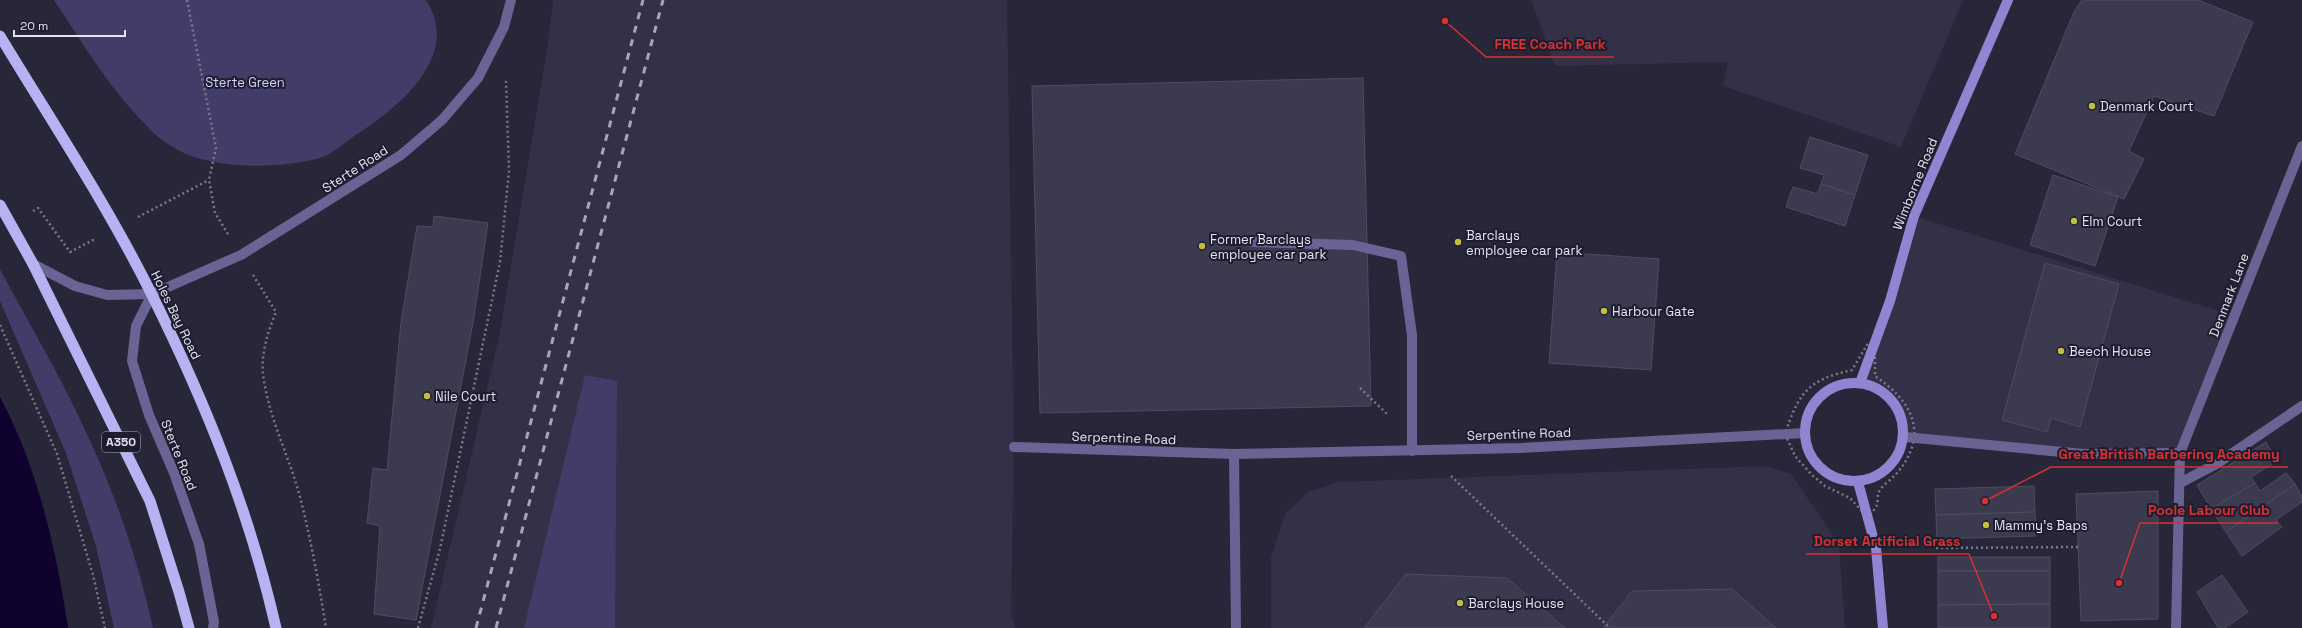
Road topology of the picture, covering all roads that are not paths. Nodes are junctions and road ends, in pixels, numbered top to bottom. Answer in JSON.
{"nodes":[{"id":1,"x":511,"y":0,"type":"edge"},
{"id":2,"x":2008,"y":0,"type":"edge"},
{"id":3,"x":0,"y":36,"type":"edge"},
{"id":4,"x":2302,"y":146,"type":"edge"},
{"id":5,"x":0,"y":205,"type":"edge"},
{"id":6,"x":1253,"y":242,"type":"dead end"},
{"id":7,"x":33,"y":264,"type":"junction"},
{"id":8,"x":152,"y":294,"type":"junction"},
{"id":9,"x":1860,"y":383,"type":"junction"},
{"id":10,"x":2302,"y":406,"type":"edge"},
{"id":11,"x":1805,"y":433,"type":"junction"},
{"id":12,"x":1905,"y":437,"type":"junction"},
{"id":13,"x":1014,"y":447,"type":"dead end"},
{"id":14,"x":1412,"y":450,"type":"junction"},
{"id":15,"x":2180,"y":453,"type":"junction"},
{"id":16,"x":1234,"y":454,"type":"junction"},
{"id":17,"x":1858,"y":482,"type":"junction"},
{"id":18,"x":2180,"y":483,"type":"junction"},
{"id":19,"x":189,"y":628,"type":"edge"},
{"id":20,"x":213,"y":628,"type":"edge"},
{"id":21,"x":276,"y":628,"type":"edge"},
{"id":22,"x":1236,"y":628,"type":"edge"},
{"id":23,"x":1884,"y":628,"type":"edge"},
{"id":24,"x":2176,"y":628,"type":"edge"}],
"edges":[{"from":1,"to":8,"type":"street","name":"Sterte Road"},
{"from":2,"to":9,"type":"main road","name":"Wimborne Road"},
{"from":3,"to":8,"type":"highway","name":"Holes Bay Road"},
{"from":4,"to":15,"type":"street","name":"Denmark Lane"},
{"from":5,"to":7,"type":"highway","number":"A350"},
{"from":6,"to":14,"type":"street"},
{"from":7,"to":8,"type":"street","name":"Sterte Road"},
{"from":7,"to":19,"type":"highway","number":"A350"},
{"from":8,"to":20,"type":"street","name":"Sterte Road"},
{"from":8,"to":21,"type":"highway","name":"Holes Bay Road"},
{"from":9,"to":11,"type":"main road"},
{"from":9,"to":12,"type":"main road"},
{"from":10,"to":18,"type":"street"},
{"from":11,"to":14,"type":"street","name":"Serpentine Road"},
{"from":11,"to":17,"type":"main road"},
{"from":12,"to":15,"type":"street"},
{"from":12,"to":17,"type":"main road"},
{"from":13,"to":16,"type":"street","name":"Serpentine Road"},
{"from":14,"to":16,"type":"street","name":"Serpentine Road"},
{"from":15,"to":18,"type":"street","name":"Denmark Lane"},
{"from":16,"to":22,"type":"street"},
{"from":17,"to":23,"type":"main road"},
{"from":18,"to":24,"type":"street","name":"Denmark Lane"}]}
